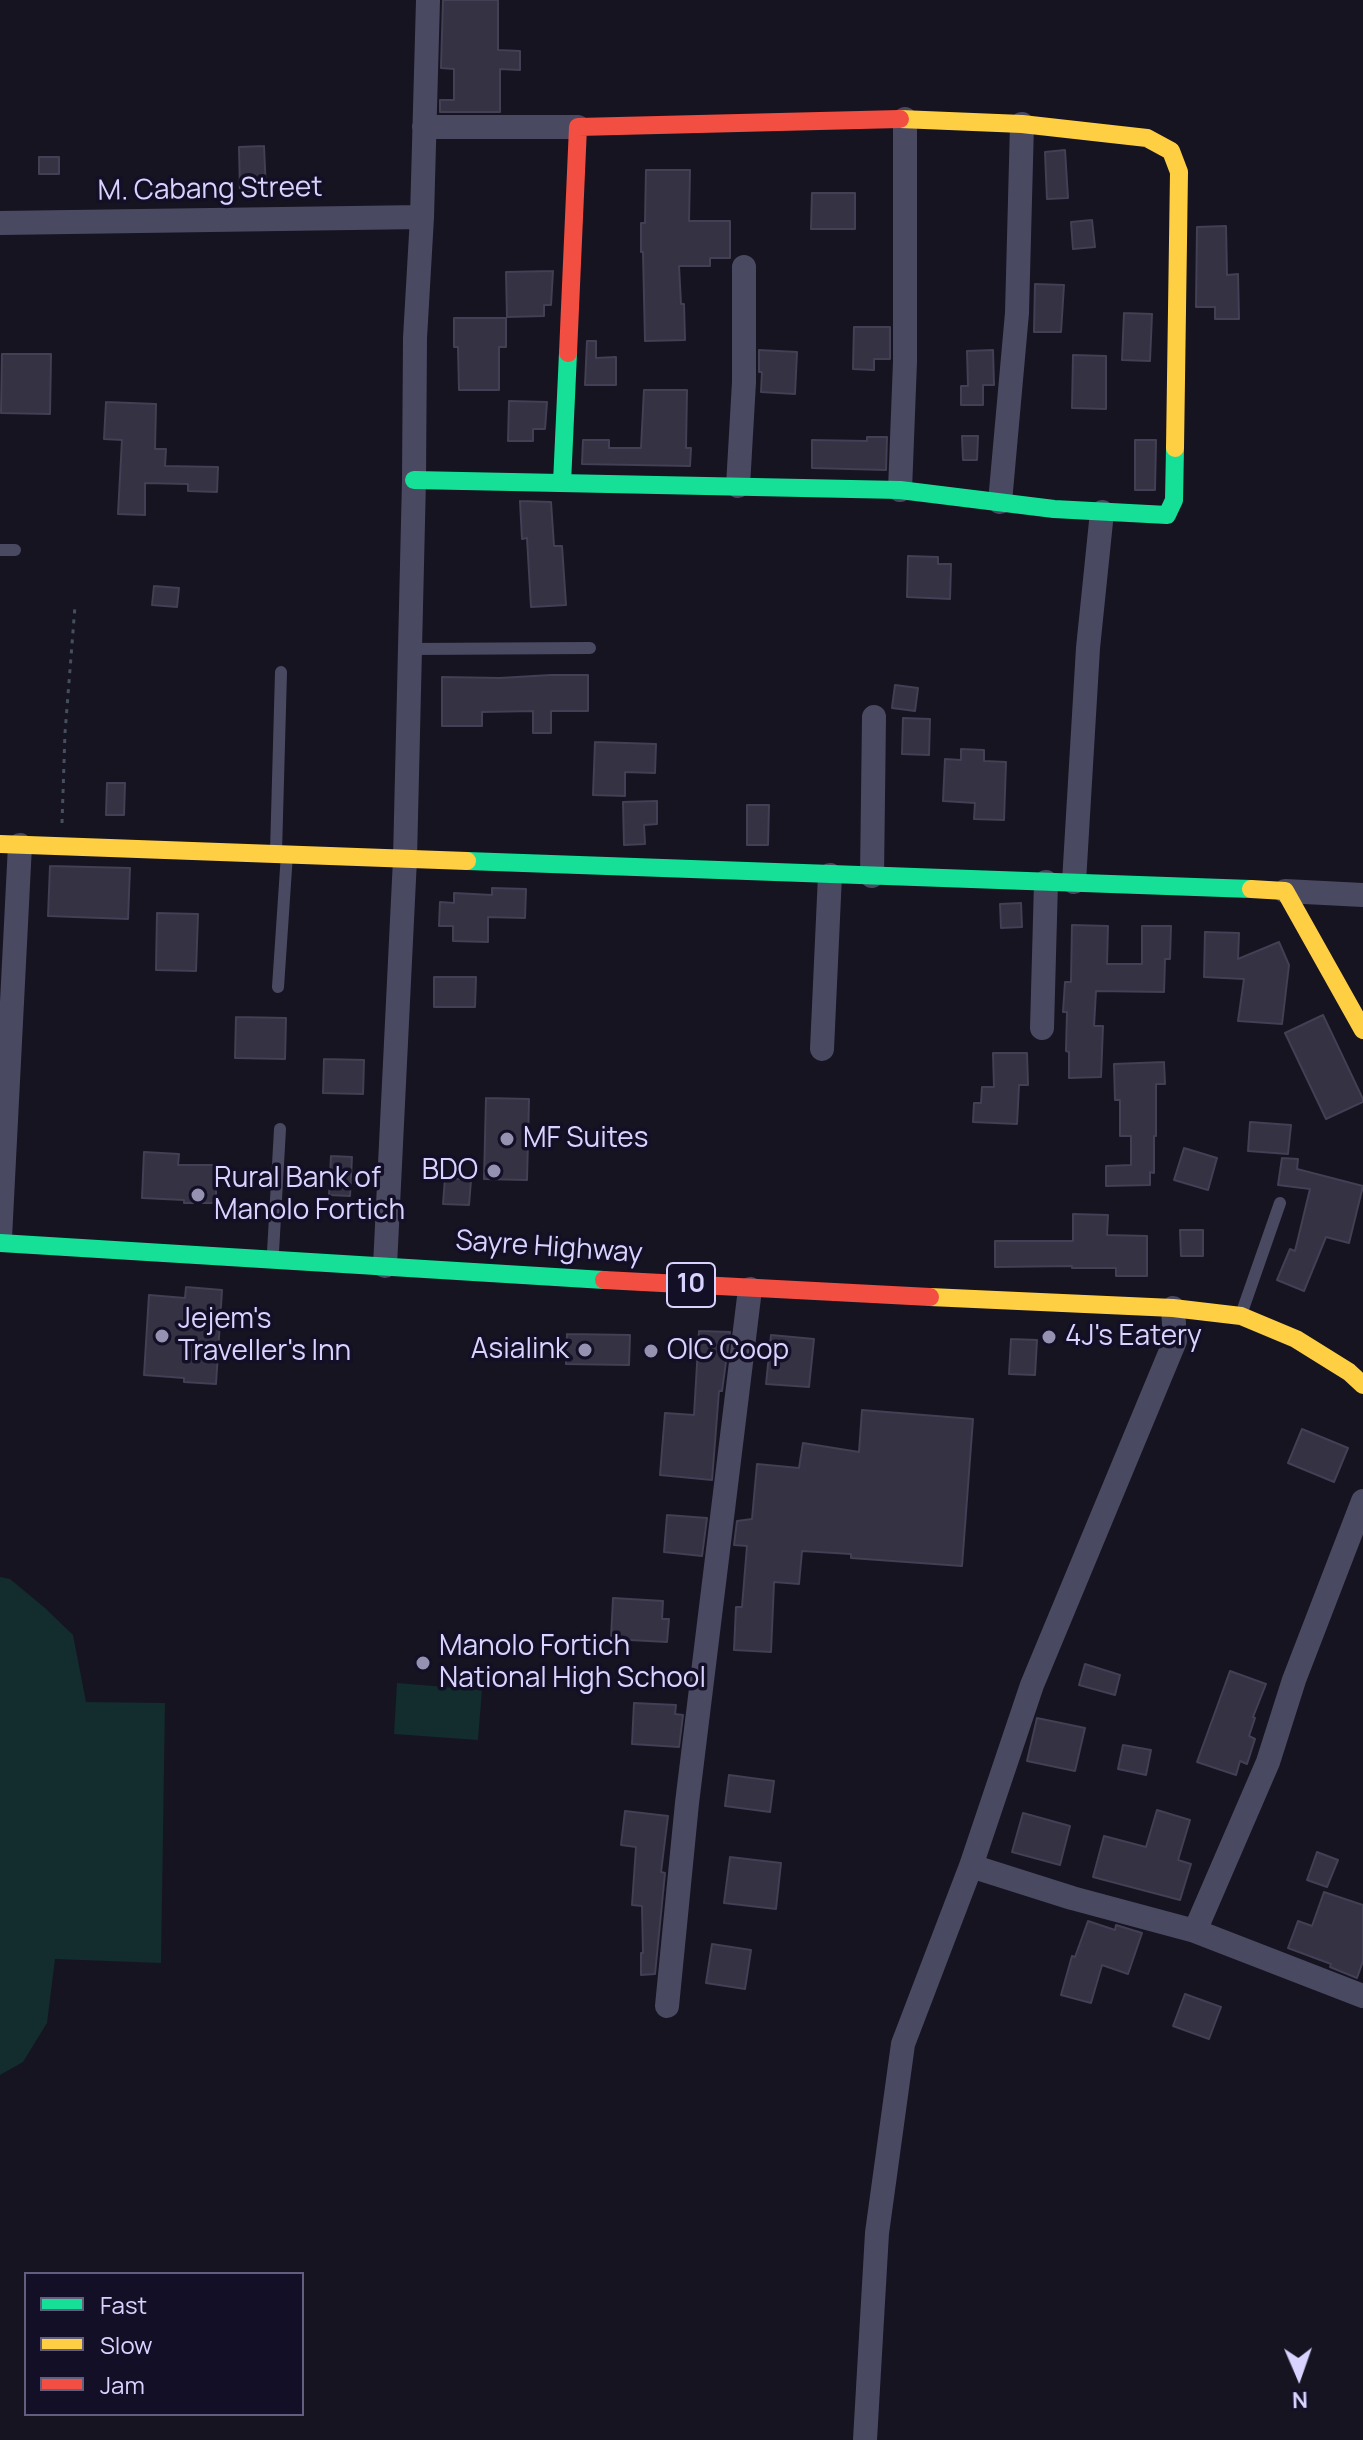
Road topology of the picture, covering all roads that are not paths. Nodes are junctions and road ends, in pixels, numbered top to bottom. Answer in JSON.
{"nodes":[{"id":1,"x":428,"y":0,"type":"edge"},
{"id":2,"x":905,"y":119,"type":"junction"},
{"id":3,"x":1022,"y":124,"type":"junction"},
{"id":4,"x":424,"y":127,"type":"junction"},
{"id":5,"x":578,"y":127,"type":"junction"},
{"id":6,"x":422,"y":217,"type":"junction"},
{"id":7,"x":0,"y":223,"type":"edge"},
{"id":8,"x":744,"y":267,"type":"dead end"},
{"id":9,"x":414,"y":480,"type":"junction"},
{"id":10,"x":562,"y":483,"type":"junction"},
{"id":11,"x":738,"y":486,"type":"junction"},
{"id":12,"x":900,"y":490,"type":"junction"},
{"id":13,"x":1000,"y":502,"type":"junction"},
{"id":14,"x":1102,"y":512,"type":"junction"},
{"id":15,"x":0,"y":550,"type":"edge"},
{"id":16,"x":15,"y":550,"type":"dead end"},
{"id":17,"x":590,"y":648,"type":"dead end"},
{"id":18,"x":410,"y":649,"type":"junction"},
{"id":19,"x":281,"y":672,"type":"dead end"},
{"id":20,"x":874,"y":717,"type":"dead end"},
{"id":21,"x":10,"y":844,"type":"edge"},
{"id":22,"x":282,"y":854,"type":"junction"},
{"id":23,"x":405,"y":859,"type":"junction"},
{"id":24,"x":830,"y":875,"type":"junction"},
{"id":25,"x":872,"y":876,"type":"junction"},
{"id":26,"x":1046,"y":882,"type":"junction"},
{"id":27,"x":1074,"y":882,"type":"junction"},
{"id":28,"x":1285,"y":891,"type":"junction"},
{"id":29,"x":1363,"y":895,"type":"edge"},
{"id":30,"x":278,"y":987,"type":"dead end"},
{"id":31,"x":1042,"y":1028,"type":"dead end"},
{"id":32,"x":1363,"y":1030,"type":"edge"},
{"id":33,"x":822,"y":1049,"type":"dead end"},
{"id":34,"x":280,"y":1129,"type":"dead end"},
{"id":35,"x":1280,"y":1203,"type":"dead end"},
{"id":36,"x":0,"y":1240,"type":"edge"},
{"id":37,"x":273,"y":1259,"type":"junction"},
{"id":38,"x":385,"y":1266,"type":"junction"},
{"id":39,"x":750,"y":1289,"type":"junction"},
{"id":40,"x":1173,"y":1308,"type":"junction"},
{"id":41,"x":1241,"y":1316,"type":"junction"},
{"id":42,"x":1363,"y":1385,"type":"edge"},
{"id":43,"x":1363,"y":1501,"type":"edge"},
{"id":44,"x":971,"y":1866,"type":"junction"},
{"id":45,"x":1195,"y":1931,"type":"junction"},
{"id":46,"x":1363,"y":1996,"type":"edge"},
{"id":47,"x":667,"y":2006,"type":"dead end"},
{"id":48,"x":865,"y":2440,"type":"edge"}],
"edges":[{"from":1,"to":4,"type":"street"},
{"from":2,"to":3,"type":"main road"},
{"from":2,"to":5,"type":"main road"},
{"from":2,"to":12,"type":"street"},
{"from":3,"to":13,"type":"street"},
{"from":3,"to":14,"type":"main road"},
{"from":4,"to":5,"type":"street"},
{"from":4,"to":6,"type":"street"},
{"from":5,"to":10,"type":"main road"},
{"from":6,"to":7,"type":"street","name":"M. Cabang Street"},
{"from":6,"to":9,"type":"street"},
{"from":8,"to":11,"type":"street"},
{"from":9,"to":10,"type":"main road"},
{"from":9,"to":18,"type":"street"},
{"from":10,"to":11,"type":"main road"},
{"from":11,"to":12,"type":"main road"},
{"from":12,"to":13,"type":"main road"},
{"from":13,"to":14,"type":"main road"},
{"from":14,"to":27,"type":"street"},
{"from":15,"to":16,"type":"lane"},
{"from":17,"to":18,"type":"lane"},
{"from":18,"to":23,"type":"street"},
{"from":19,"to":22,"type":"lane"},
{"from":20,"to":25,"type":"street"},
{"from":21,"to":22,"type":"main road"},
{"from":21,"to":36,"type":"street"},
{"from":22,"to":23,"type":"main road"},
{"from":22,"to":30,"type":"lane"},
{"from":23,"to":24,"type":"main road"},
{"from":23,"to":38,"type":"street"},
{"from":24,"to":25,"type":"main road"},
{"from":24,"to":33,"type":"street"},
{"from":25,"to":26,"type":"main road"},
{"from":26,"to":27,"type":"main road"},
{"from":26,"to":31,"type":"street"},
{"from":27,"to":28,"type":"main road"},
{"from":28,"to":29,"type":"street"},
{"from":28,"to":32,"type":"main road"},
{"from":34,"to":37,"type":"lane"},
{"from":35,"to":41,"type":"lane"},
{"from":36,"to":37,"type":"main road","name":"Sayre Highway","number":"10"},
{"from":37,"to":38,"type":"main road","name":"Sayre Highway","number":"10"},
{"from":38,"to":39,"type":"main road","name":"Sayre Highway","number":"10"},
{"from":39,"to":40,"type":"main road","name":"Sayre Highway","number":"10"},
{"from":39,"to":47,"type":"street"},
{"from":40,"to":41,"type":"main road","name":"Sayre Highway","number":"10"},
{"from":40,"to":44,"type":"street"},
{"from":41,"to":42,"type":"main road","name":"Sayre Highway","number":"10"},
{"from":43,"to":45,"type":"street"},
{"from":44,"to":45,"type":"street"},
{"from":44,"to":48,"type":"street"},
{"from":45,"to":46,"type":"street"}]}
